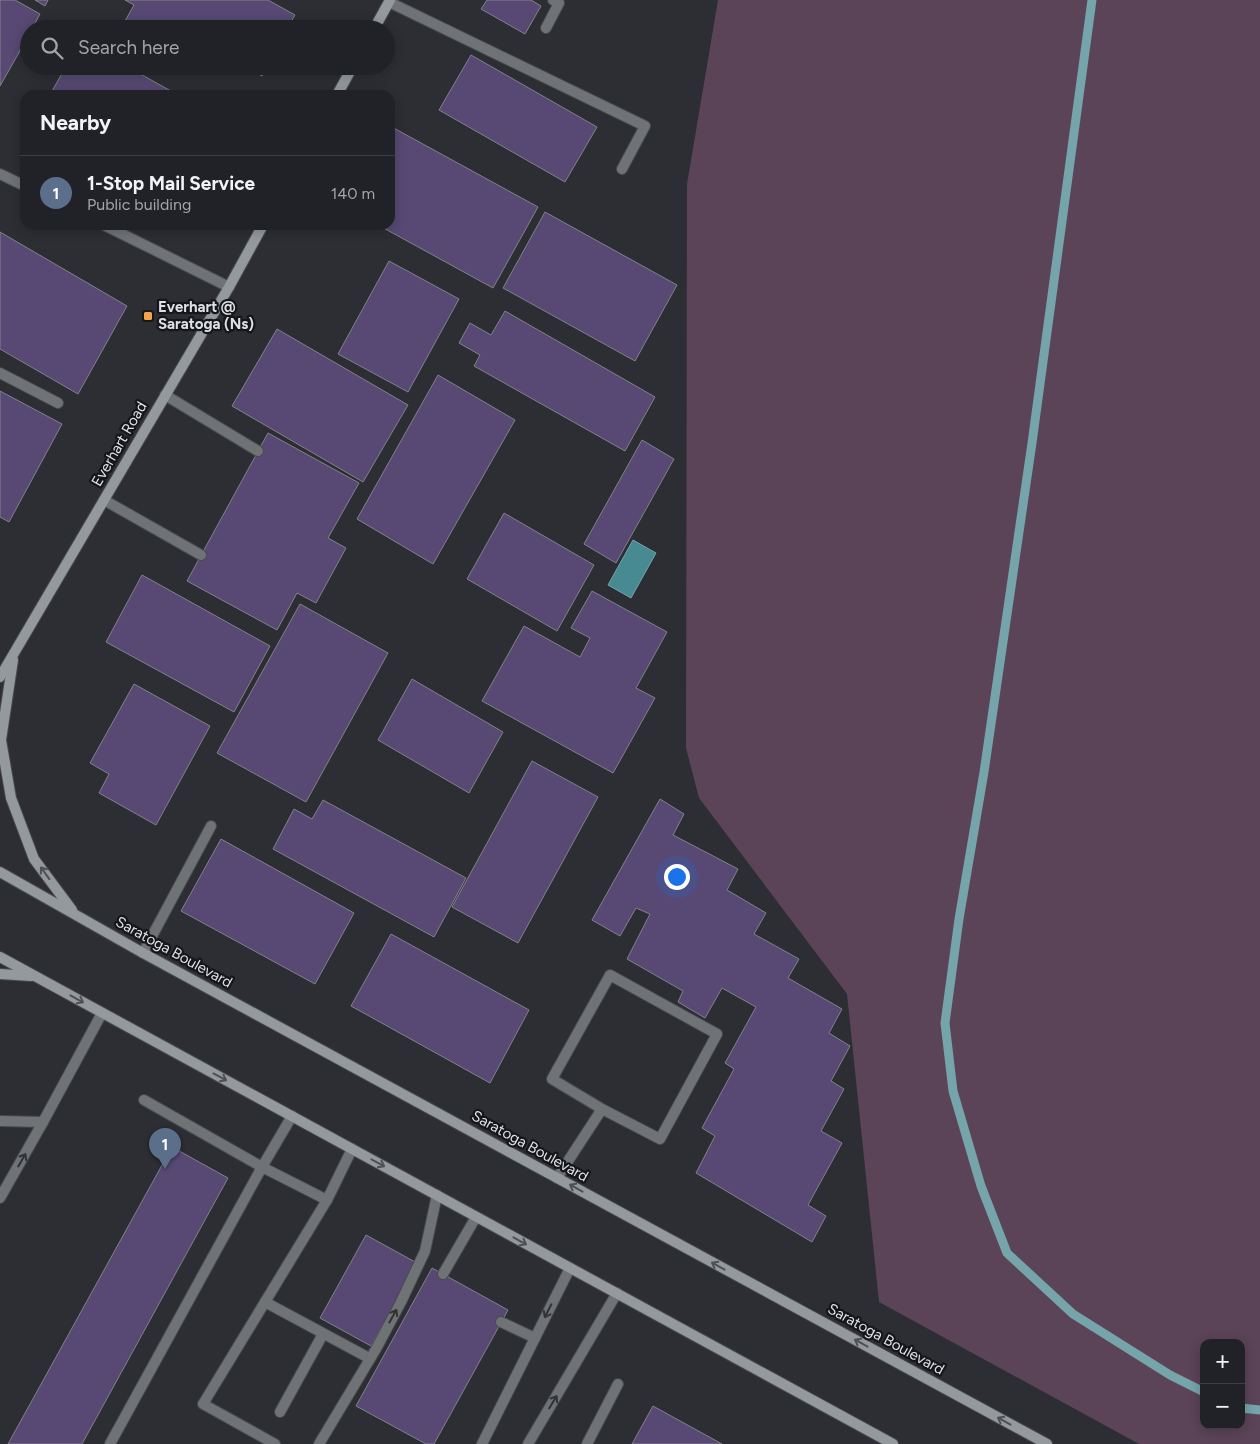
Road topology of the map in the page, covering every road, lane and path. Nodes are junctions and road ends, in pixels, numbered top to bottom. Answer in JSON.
{"nodes":[{"id":1,"x":553,"y":0,"type":"edge"},
{"id":2,"x":389,"y":1,"type":"edge"},
{"id":3,"x":379,"y":20,"type":"edge"},
{"id":4,"x":546,"y":28,"type":"dead end"},
{"id":5,"x":348,"y":75,"type":"edge"},
{"id":6,"x":339,"y":90,"type":"edge"},
{"id":7,"x":622,"y":169,"type":"dead end"},
{"id":8,"x":0,"y":174,"type":"edge"},
{"id":9,"x":20,"y":184,"type":"edge"},
{"id":10,"x":114,"y":230,"type":"edge"},
{"id":11,"x":260,"y":230,"type":"edge"},
{"id":12,"x":229,"y":287,"type":"junction"},
{"id":13,"x":0,"y":373,"type":"edge"},
{"id":14,"x":165,"y":395,"type":"junction"},
{"id":15,"x":58,"y":403,"type":"dead end"},
{"id":16,"x":258,"y":451,"type":"dead end"},
{"id":17,"x":104,"y":500,"type":"junction"},
{"id":18,"x":201,"y":555,"type":"dead end"},
{"id":19,"x":14,"y":653,"type":"junction"},
{"id":20,"x":0,"y":662,"type":"edge"},
{"id":21,"x":0,"y":677,"type":"edge"},
{"id":22,"x":211,"y":826,"type":"dead end"},
{"id":23,"x":0,"y":872,"type":"edge"},
{"id":24,"x":74,"y":912,"type":"junction"},
{"id":25,"x":143,"y":953,"type":"junction"},
{"id":26,"x":0,"y":957,"type":"edge"},
{"id":27,"x":0,"y":974,"type":"edge"},
{"id":28,"x":34,"y":976,"type":"junction"},
{"id":29,"x":102,"y":1013,"type":"junction"},
{"id":30,"x":144,"y":1100,"type":"dead end"},
{"id":31,"x":602,"y":1109,"type":"junction"},
{"id":32,"x":292,"y":1116,"type":"junction"},
{"id":33,"x":0,"y":1120,"type":"edge"},
{"id":34,"x":43,"y":1122,"type":"junction"},
{"id":35,"x":352,"y":1149,"type":"junction"},
{"id":36,"x":262,"y":1167,"type":"junction"},
{"id":37,"x":558,"y":1178,"type":"junction"},
{"id":38,"x":437,"y":1195,"type":"junction"},
{"id":39,"x":0,"y":1198,"type":"edge"},
{"id":40,"x":326,"y":1200,"type":"junction"},
{"id":41,"x":476,"y":1217,"type":"junction"},
{"id":42,"x":570,"y":1268,"type":"junction"},
{"id":43,"x":443,"y":1274,"type":"dead end"},
{"id":44,"x":617,"y":1293,"type":"junction"},
{"id":45,"x":265,"y":1302,"type":"junction"},
{"id":46,"x":501,"y":1322,"type":"dead end"},
{"id":47,"x":323,"y":1334,"type":"junction"},
{"id":48,"x":535,"y":1338,"type":"junction"},
{"id":49,"x":369,"y":1358,"type":"junction"},
{"id":50,"x":618,"y":1384,"type":"dead end"},
{"id":51,"x":280,"y":1412,"type":"dead end"},
{"id":52,"x":110,"y":1444,"type":"edge"},
{"id":53,"x":275,"y":1444,"type":"edge"},
{"id":54,"x":319,"y":1444,"type":"edge"},
{"id":55,"x":482,"y":1444,"type":"edge"},
{"id":56,"x":528,"y":1444,"type":"edge"},
{"id":57,"x":586,"y":1444,"type":"edge"},
{"id":58,"x":893,"y":1444,"type":"edge"},
{"id":59,"x":1047,"y":1444,"type":"edge"}],
"edges":[{"from":1,"to":4,"type":"street"},
{"from":2,"to":3,"type":"main road"},
{"from":2,"to":7,"type":"street"},
{"from":5,"to":6,"type":"main road"},
{"from":8,"to":9,"type":"street"},
{"from":10,"to":12,"type":"street"},
{"from":11,"to":12,"type":"main road","name":"Everhart Road"},
{"from":12,"to":14,"type":"main road","name":"Everhart Road"},
{"from":13,"to":15,"type":"street"},
{"from":14,"to":16,"type":"street"},
{"from":14,"to":17,"type":"main road","name":"Everhart Road"},
{"from":17,"to":18,"type":"street"},
{"from":17,"to":19,"type":"main road","name":"Everhart Road"},
{"from":19,"to":20,"type":"main road"},
{"from":19,"to":21,"type":"main road","name":"Everhart Road"},
{"from":24,"to":19,"type":"main road","one_way":true},
{"from":22,"to":25,"type":"street"},
{"from":23,"to":24,"type":"main road","name":"Saratoga Boulevard"},
{"from":24,"to":25,"type":"main road","name":"Saratoga Boulevard"},
{"from":25,"to":37,"type":"main road","name":"Saratoga Boulevard"},
{"from":26,"to":28,"type":"main road"},
{"from":27,"to":28,"type":"main road"},
{"from":28,"to":29,"type":"main road","one_way":true},
{"from":29,"to":32,"type":"main road","one_way":true},
{"from":29,"to":34,"type":"street"},
{"from":30,"to":36,"type":"street"},
{"from":31,"to":31,"type":"street"},
{"from":31,"to":37,"type":"street"},
{"from":32,"to":35,"type":"main road"},
{"from":32,"to":36,"type":"street"},
{"from":33,"to":34,"type":"street"},
{"from":39,"to":34,"type":"street","one_way":true},
{"from":35,"to":38,"type":"main road","one_way":true},
{"from":35,"to":40,"type":"street"},
{"from":36,"to":40,"type":"street"},
{"from":36,"to":52,"type":"street"},
{"from":59,"to":37,"type":"main road","name":"Saratoga Boulevard","one_way":true},
{"from":38,"to":41,"type":"main road"},
{"from":49,"to":38,"type":"street","one_way":true},
{"from":40,"to":45,"type":"street"},
{"from":41,"to":42,"type":"main road","one_way":true},
{"from":41,"to":43,"type":"street"},
{"from":42,"to":44,"type":"main road"},
{"from":42,"to":48,"type":"street","one_way":true},
{"from":56,"to":44,"type":"street","one_way":true},
{"from":44,"to":58,"type":"main road"},
{"from":45,"to":47,"type":"street"},
{"from":45,"to":53,"type":"street"},
{"from":46,"to":48,"type":"street"},
{"from":47,"to":49,"type":"street"},
{"from":47,"to":51,"type":"street"},
{"from":48,"to":55,"type":"street"},
{"from":49,"to":54,"type":"street"},
{"from":50,"to":57,"type":"street"}]}
